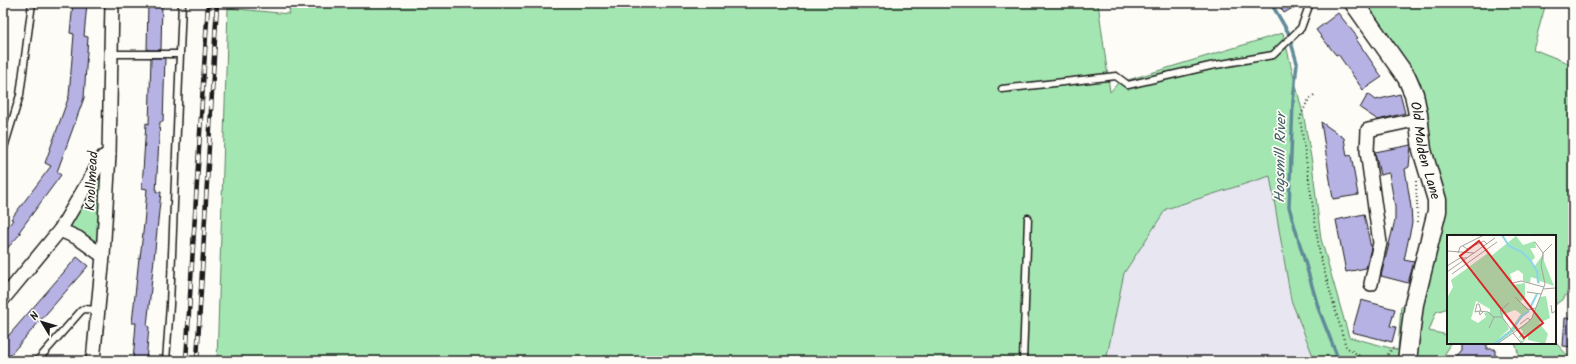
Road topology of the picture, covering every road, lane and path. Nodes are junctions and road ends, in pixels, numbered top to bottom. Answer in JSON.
{"nodes":[{"id":1,"x":32,"y":3,"type":"edge"},
{"id":2,"x":112,"y":3,"type":"edge"},
{"id":3,"x":182,"y":3,"type":"edge"},
{"id":4,"x":1310,"y":3,"type":"edge"},
{"id":5,"x":1354,"y":3,"type":"edge"},
{"id":6,"x":112,"y":54,"type":"junction"},
{"id":7,"x":180,"y":54,"type":"junction"},
{"id":8,"x":1002,"y":89,"type":"dead end"},
{"id":9,"x":1314,"y":96,"type":"dead end"},
{"id":10,"x":1419,"y":119,"type":"junction"},
{"id":11,"x":3,"y":152,"type":"edge"},
{"id":12,"x":109,"y":154,"type":"junction"},
{"id":13,"x":1028,"y":218,"type":"dead end"},
{"id":14,"x":60,"y":230,"type":"junction"},
{"id":15,"x":103,"y":256,"type":"junction"},
{"id":16,"x":1371,"y":284,"type":"dead end"},
{"id":17,"x":3,"y":299,"type":"edge"},
{"id":18,"x":97,"y":310,"type":"junction"},
{"id":19,"x":37,"y":361,"type":"edge"},
{"id":20,"x":93,"y":361,"type":"edge"},
{"id":21,"x":166,"y":361,"type":"edge"},
{"id":22,"x":1023,"y":361,"type":"edge"},
{"id":23,"x":1367,"y":361,"type":"edge"},
{"id":24,"x":1407,"y":361,"type":"edge"}],
"edges":[{"from":1,"to":11,"type":"lane"},
{"from":2,"to":6,"type":"street","name":"Knollmead"},
{"from":3,"to":7,"type":"lane"},
{"from":4,"to":8,"type":"lane"},
{"from":5,"to":10,"type":"main road","name":"Old Malden Lane"},
{"from":6,"to":7,"type":"lane"},
{"from":6,"to":12,"type":"street","name":"Knollmead"},
{"from":7,"to":21,"type":"lane"},
{"from":9,"to":23,"type":"path"},
{"from":10,"to":16,"type":"street"},
{"from":10,"to":24,"type":"main road","name":"Old Malden Lane"},
{"from":12,"to":14,"type":"street"},
{"from":12,"to":15,"type":"street","name":"Knollmead"},
{"from":13,"to":22,"type":"lane"},
{"from":14,"to":15,"type":"street"},
{"from":14,"to":17,"type":"street"},
{"from":15,"to":18,"type":"street","name":"Knollmead"},
{"from":18,"to":19,"type":"lane"},
{"from":18,"to":20,"type":"street","name":"Knollmead"}]}
